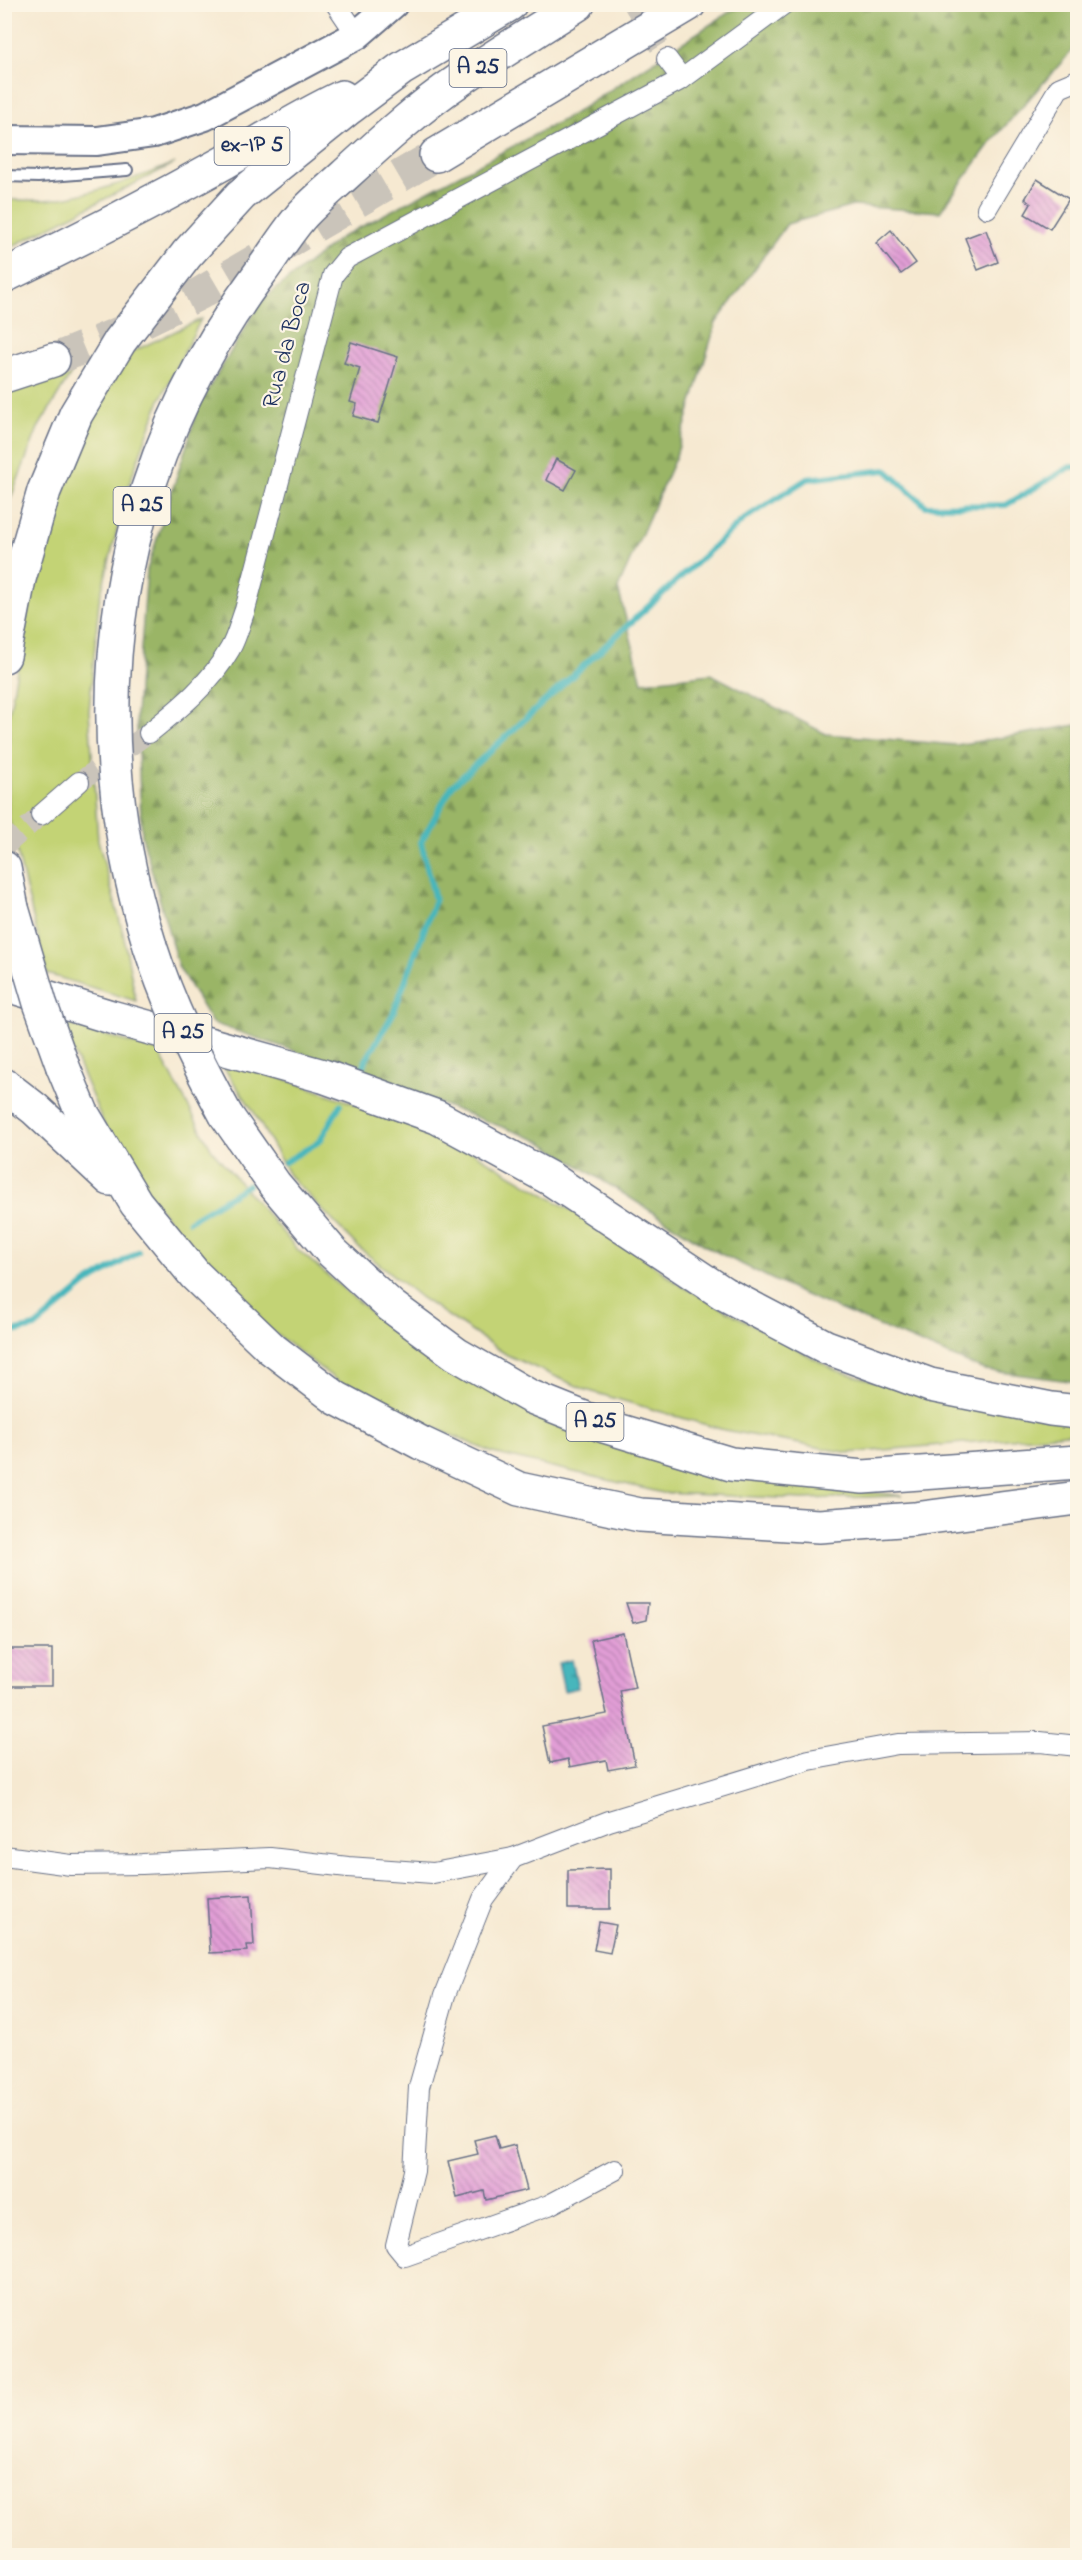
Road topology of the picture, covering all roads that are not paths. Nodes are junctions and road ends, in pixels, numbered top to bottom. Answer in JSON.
{"nodes":[{"id":1,"x":336,"y":4,"type":"edge"},
{"id":2,"x":393,"y":4,"type":"edge"},
{"id":3,"x":510,"y":4,"type":"edge"},
{"id":4,"x":578,"y":4,"type":"edge"},
{"id":5,"x":689,"y":4,"type":"edge"},
{"id":6,"x":784,"y":4,"type":"edge"},
{"id":7,"x":357,"y":35,"type":"junction"},
{"id":8,"x":667,"y":58,"type":"tunnel mouth"},
{"id":9,"x":401,"y":69,"type":"junction"},
{"id":10,"x":682,"y":80,"type":"junction"},
{"id":11,"x":1077,"y":80,"type":"edge"},
{"id":12,"x":4,"y":140,"type":"edge"},
{"id":13,"x":436,"y":155,"type":"tunnel mouth"},
{"id":14,"x":127,"y":170,"type":"dead end"},
{"id":15,"x":4,"y":176,"type":"edge"},
{"id":16,"x":987,"y":208,"type":"dead end"},
{"id":17,"x":4,"y":276,"type":"edge"},
{"id":18,"x":53,"y":360,"type":"tunnel mouth"},
{"id":19,"x":4,"y":376,"type":"edge"},
{"id":20,"x":4,"y":657,"type":"edge"},
{"id":21,"x":149,"y":733,"type":"tunnel mouth"},
{"id":22,"x":79,"y":782,"type":"tunnel mouth"},
{"id":23,"x":41,"y":815,"type":"tunnel mouth"},
{"id":24,"x":4,"y":868,"type":"edge"},
{"id":25,"x":4,"y":984,"type":"edge"},
{"id":26,"x":4,"y":1085,"type":"edge"},
{"id":27,"x":136,"y":1203,"type":"junction"},
{"id":28,"x":1077,"y":1412,"type":"edge"},
{"id":29,"x":1077,"y":1461,"type":"edge"},
{"id":30,"x":1077,"y":1498,"type":"edge"},
{"id":31,"x":1077,"y":1746,"type":"edge"},
{"id":32,"x":4,"y":1856,"type":"edge"},
{"id":33,"x":513,"y":1858,"type":"junction"},
{"id":34,"x":615,"y":2170,"type":"dead end"}],
"edges":[{"from":1,"to":7,"type":"street"},
{"from":2,"to":7,"type":"street"},
{"from":3,"to":9,"type":"highway","number":"A 25"},
{"from":4,"to":29,"type":"highway","number":"A 25","bridge":true},
{"from":5,"to":13,"type":"highway"},
{"from":6,"to":10,"type":"street","name":"Rua da Boca"},
{"from":7,"to":12,"type":"street"},
{"from":8,"to":10,"type":"street"},
{"from":9,"to":17,"type":"highway","number":"ex-IP 5"},
{"from":9,"to":20,"type":"highway","number":"A 25"},
{"from":10,"to":21,"type":"street","name":"Rua da Boca"},
{"from":11,"to":16,"type":"street"},
{"from":14,"to":15,"type":"lane"},
{"from":18,"to":19,"type":"highway"},
{"from":22,"to":23,"type":"street"},
{"from":24,"to":27,"type":"highway","bridge":true},
{"from":25,"to":28,"type":"highway"},
{"from":26,"to":27,"type":"highway"},
{"from":27,"to":30,"type":"highway"},
{"from":31,"to":33,"type":"street"},
{"from":32,"to":33,"type":"street"},
{"from":33,"to":34,"type":"street"}]}
